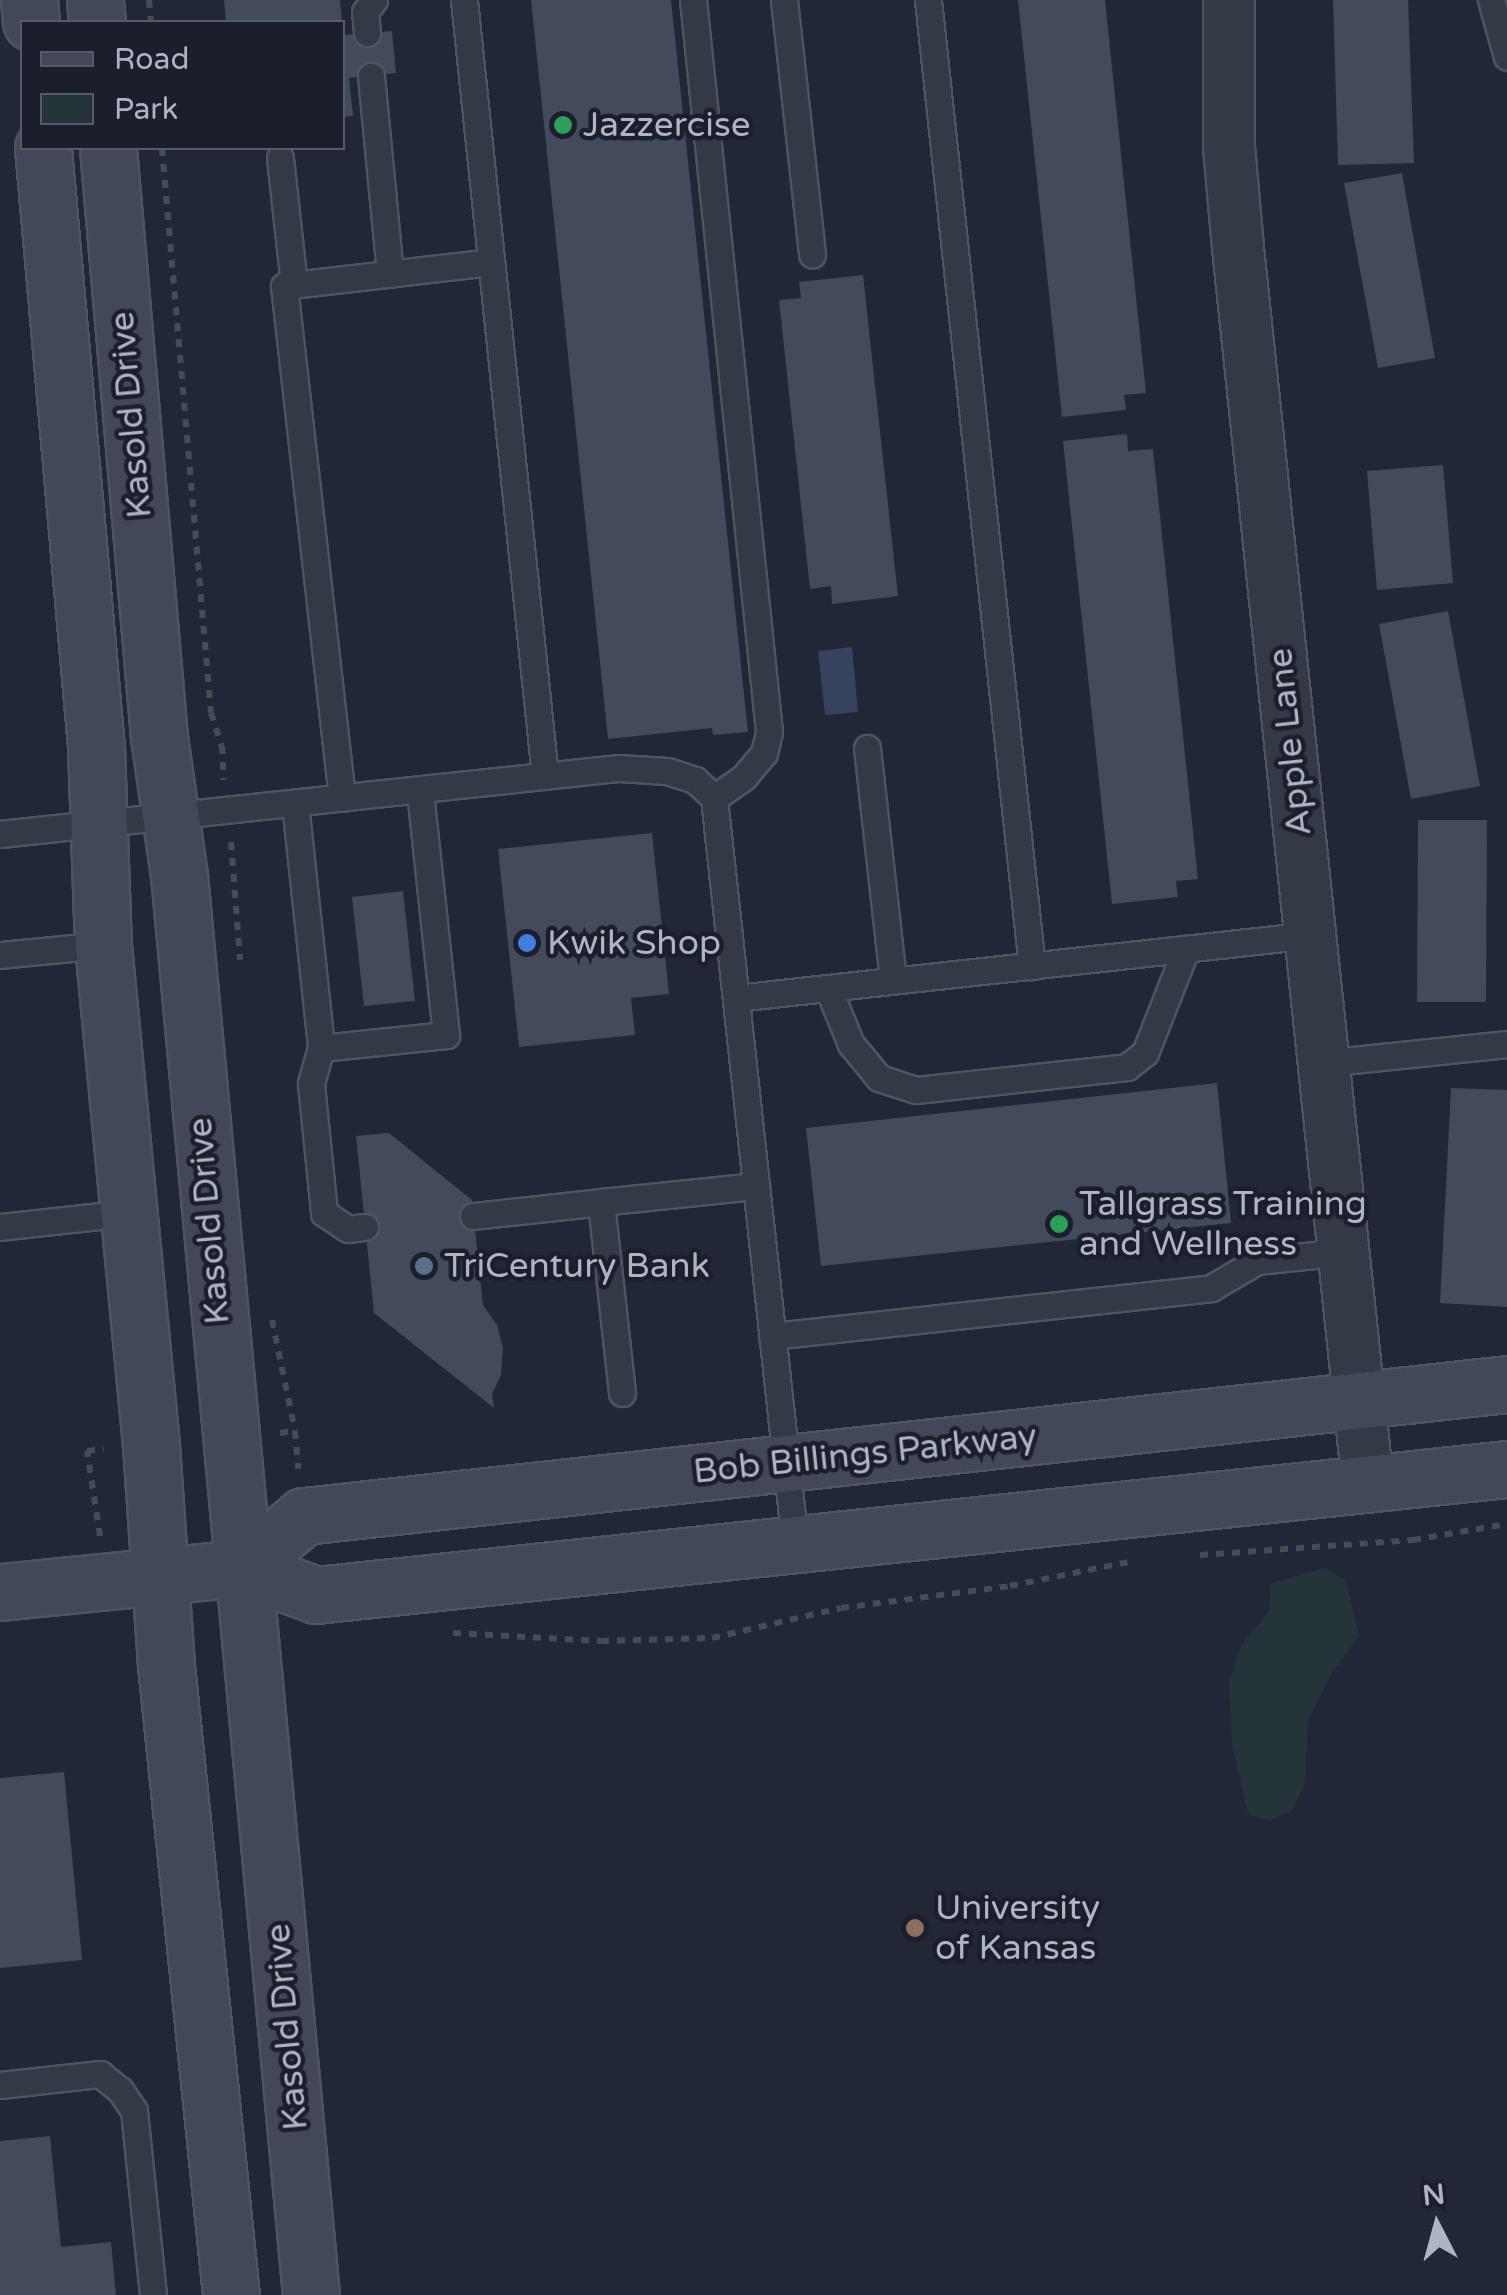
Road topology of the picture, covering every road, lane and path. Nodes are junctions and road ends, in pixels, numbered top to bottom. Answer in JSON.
{"nodes":[{"id":1,"x":374,"y":0,"type":"edge"},
{"id":2,"x":464,"y":0,"type":"edge"},
{"id":3,"x":693,"y":0,"type":"edge"},
{"id":4,"x":784,"y":0,"type":"edge"},
{"id":5,"x":928,"y":0,"type":"edge"},
{"id":6,"x":1229,"y":0,"type":"edge"},
{"id":7,"x":1491,"y":0,"type":"edge"},
{"id":8,"x":367,"y":32,"type":"dead end"},
{"id":9,"x":1507,"y":57,"type":"edge"},
{"id":10,"x":371,"y":76,"type":"dead end"},
{"id":11,"x":42,"y":150,"type":"edge"},
{"id":12,"x":108,"y":150,"type":"edge"},
{"id":13,"x":280,"y":158,"type":"dead end"},
{"id":14,"x":812,"y":254,"type":"dead end"},
{"id":15,"x":491,"y":262,"type":"junction"},
{"id":16,"x":390,"y":274,"type":"junction"},
{"id":17,"x":294,"y":284,"type":"junction"},
{"id":18,"x":867,"y":748,"type":"dead end"},
{"id":19,"x":545,"y":776,"type":"junction"},
{"id":20,"x":420,"y":790,"type":"junction"},
{"id":21,"x":342,"y":798,"type":"junction"},
{"id":22,"x":714,"y":798,"type":"junction"},
{"id":23,"x":295,"y":803,"type":"junction"},
{"id":24,"x":170,"y":816,"type":"junction"},
{"id":25,"x":98,"y":824,"type":"junction"},
{"id":26,"x":0,"y":834,"type":"edge"},
{"id":27,"x":1311,"y":935,"type":"junction"},
{"id":28,"x":103,"y":945,"type":"junction"},
{"id":29,"x":1186,"y":949,"type":"junction"},
{"id":30,"x":0,"y":956,"type":"edge"},
{"id":31,"x":1032,"y":966,"type":"junction"},
{"id":32,"x":893,"y":981,"type":"junction"},
{"id":33,"x":828,"y":988,"type":"junction"},
{"id":34,"x":736,"y":998,"type":"junction"},
{"id":35,"x":1507,"y":1044,"type":"edge"},
{"id":36,"x":322,"y":1048,"type":"junction"},
{"id":37,"x":1324,"y":1063,"type":"junction"},
{"id":38,"x":756,"y":1186,"type":"junction"},
{"id":39,"x":601,"y":1202,"type":"junction"},
{"id":40,"x":127,"y":1213,"type":"junction"},
{"id":41,"x":473,"y":1216,"type":"dead end"},
{"id":42,"x":0,"y":1227,"type":"edge"},
{"id":43,"x":365,"y":1227,"type":"dead end"},
{"id":44,"x":1344,"y":1252,"type":"junction"},
{"id":45,"x":772,"y":1336,"type":"junction"},
{"id":46,"x":1507,"y":1384,"type":"edge"},
{"id":47,"x":622,"y":1393,"type":"dead end"},
{"id":48,"x":1359,"y":1400,"type":"junction"},
{"id":49,"x":267,"y":1434,"type":"dead end"},
{"id":50,"x":106,"y":1449,"type":"dead end"},
{"id":51,"x":786,"y":1463,"type":"junction"},
{"id":52,"x":1507,"y":1469,"type":"edge"},
{"id":53,"x":299,"y":1481,"type":"dead end"},
{"id":54,"x":1368,"y":1484,"type":"junction"},
{"id":55,"x":96,"y":1501,"type":"dead end"},
{"id":56,"x":1507,"y":1524,"type":"edge"},
{"id":57,"x":795,"y":1544,"type":"junction"},
{"id":58,"x":1186,"y":1556,"type":"dead end"},
{"id":59,"x":1146,"y":1558,"type":"dead end"},
{"id":60,"x":242,"y":1568,"type":"junction"},
{"id":61,"x":160,"y":1576,"type":"junction"},
{"id":62,"x":0,"y":1592,"type":"edge"},
{"id":63,"x":441,"y":1632,"type":"dead end"},
{"id":64,"x":0,"y":2085,"type":"edge"},
{"id":65,"x":153,"y":2295,"type":"edge"},
{"id":66,"x":230,"y":2295,"type":"edge"},
{"id":67,"x":311,"y":2295,"type":"edge"}],
"edges":[{"from":1,"to":8,"type":"lane"},
{"from":2,"to":15,"type":"lane"},
{"from":3,"to":22,"type":"lane"},
{"from":4,"to":14,"type":"lane"},
{"from":5,"to":31,"type":"lane"},
{"from":6,"to":27,"type":"street","name":"Apple Lane"},
{"from":7,"to":9,"type":"lane"},
{"from":10,"to":16,"type":"lane"},
{"from":11,"to":25,"type":"main road","name":"Kasold Drive"},
{"from":12,"to":24,"type":"main road","name":"Kasold Drive"},
{"from":13,"to":17,"type":"lane"},
{"from":15,"to":16,"type":"lane"},
{"from":15,"to":19,"type":"lane"},
{"from":16,"to":17,"type":"lane"},
{"from":17,"to":21,"type":"lane"},
{"from":18,"to":32,"type":"lane"},
{"from":19,"to":20,"type":"lane"},
{"from":19,"to":22,"type":"lane"},
{"from":20,"to":21,"type":"lane"},
{"from":20,"to":36,"type":"lane"},
{"from":21,"to":23,"type":"lane"},
{"from":22,"to":34,"type":"lane"},
{"from":23,"to":24,"type":"lane"},
{"from":23,"to":36,"type":"lane"},
{"from":24,"to":25,"type":"lane"},
{"from":24,"to":60,"type":"main road","name":"Kasold Drive"},
{"from":25,"to":26,"type":"lane"},
{"from":25,"to":28,"type":"main road","name":"Kasold Drive"},
{"from":27,"to":29,"type":"lane"},
{"from":27,"to":37,"type":"street","name":"Apple Lane"},
{"from":28,"to":30,"type":"lane"},
{"from":28,"to":40,"type":"main road","name":"Kasold Drive"},
{"from":29,"to":31,"type":"lane"},
{"from":29,"to":33,"type":"lane"},
{"from":31,"to":32,"type":"lane"},
{"from":32,"to":33,"type":"lane"},
{"from":33,"to":34,"type":"lane"},
{"from":34,"to":38,"type":"lane"},
{"from":35,"to":37,"type":"lane"},
{"from":36,"to":43,"type":"lane"},
{"from":37,"to":44,"type":"street","name":"Apple Lane"},
{"from":38,"to":39,"type":"lane"},
{"from":38,"to":45,"type":"lane"},
{"from":39,"to":41,"type":"lane"},
{"from":39,"to":47,"type":"lane"},
{"from":40,"to":42,"type":"lane"},
{"from":40,"to":61,"type":"main road","name":"Kasold Drive"},
{"from":44,"to":45,"type":"lane"},
{"from":44,"to":48,"type":"street","name":"Apple Lane"},
{"from":45,"to":51,"type":"lane"},
{"from":46,"to":48,"type":"main road","name":"Bob Billings Parkway"},
{"from":48,"to":51,"type":"main road","name":"Bob Billings Parkway"},
{"from":48,"to":54,"type":"street","name":"Apple Lane"},
{"from":49,"to":53,"type":"path"},
{"from":50,"to":55,"type":"path"},
{"from":51,"to":57,"type":"lane"},
{"from":51,"to":60,"type":"main road","name":"Bob Billings Parkway"},
{"from":52,"to":54,"type":"main road"},
{"from":54,"to":57,"type":"main road"},
{"from":56,"to":58,"type":"path"},
{"from":57,"to":60,"type":"main road"},
{"from":59,"to":63,"type":"path"},
{"from":60,"to":61,"type":"main road"},
{"from":60,"to":67,"type":"main road","name":"Kasold Drive"},
{"from":61,"to":62,"type":"main road"},
{"from":61,"to":66,"type":"main road","name":"Kasold Drive"},
{"from":64,"to":65,"type":"lane"}]}
